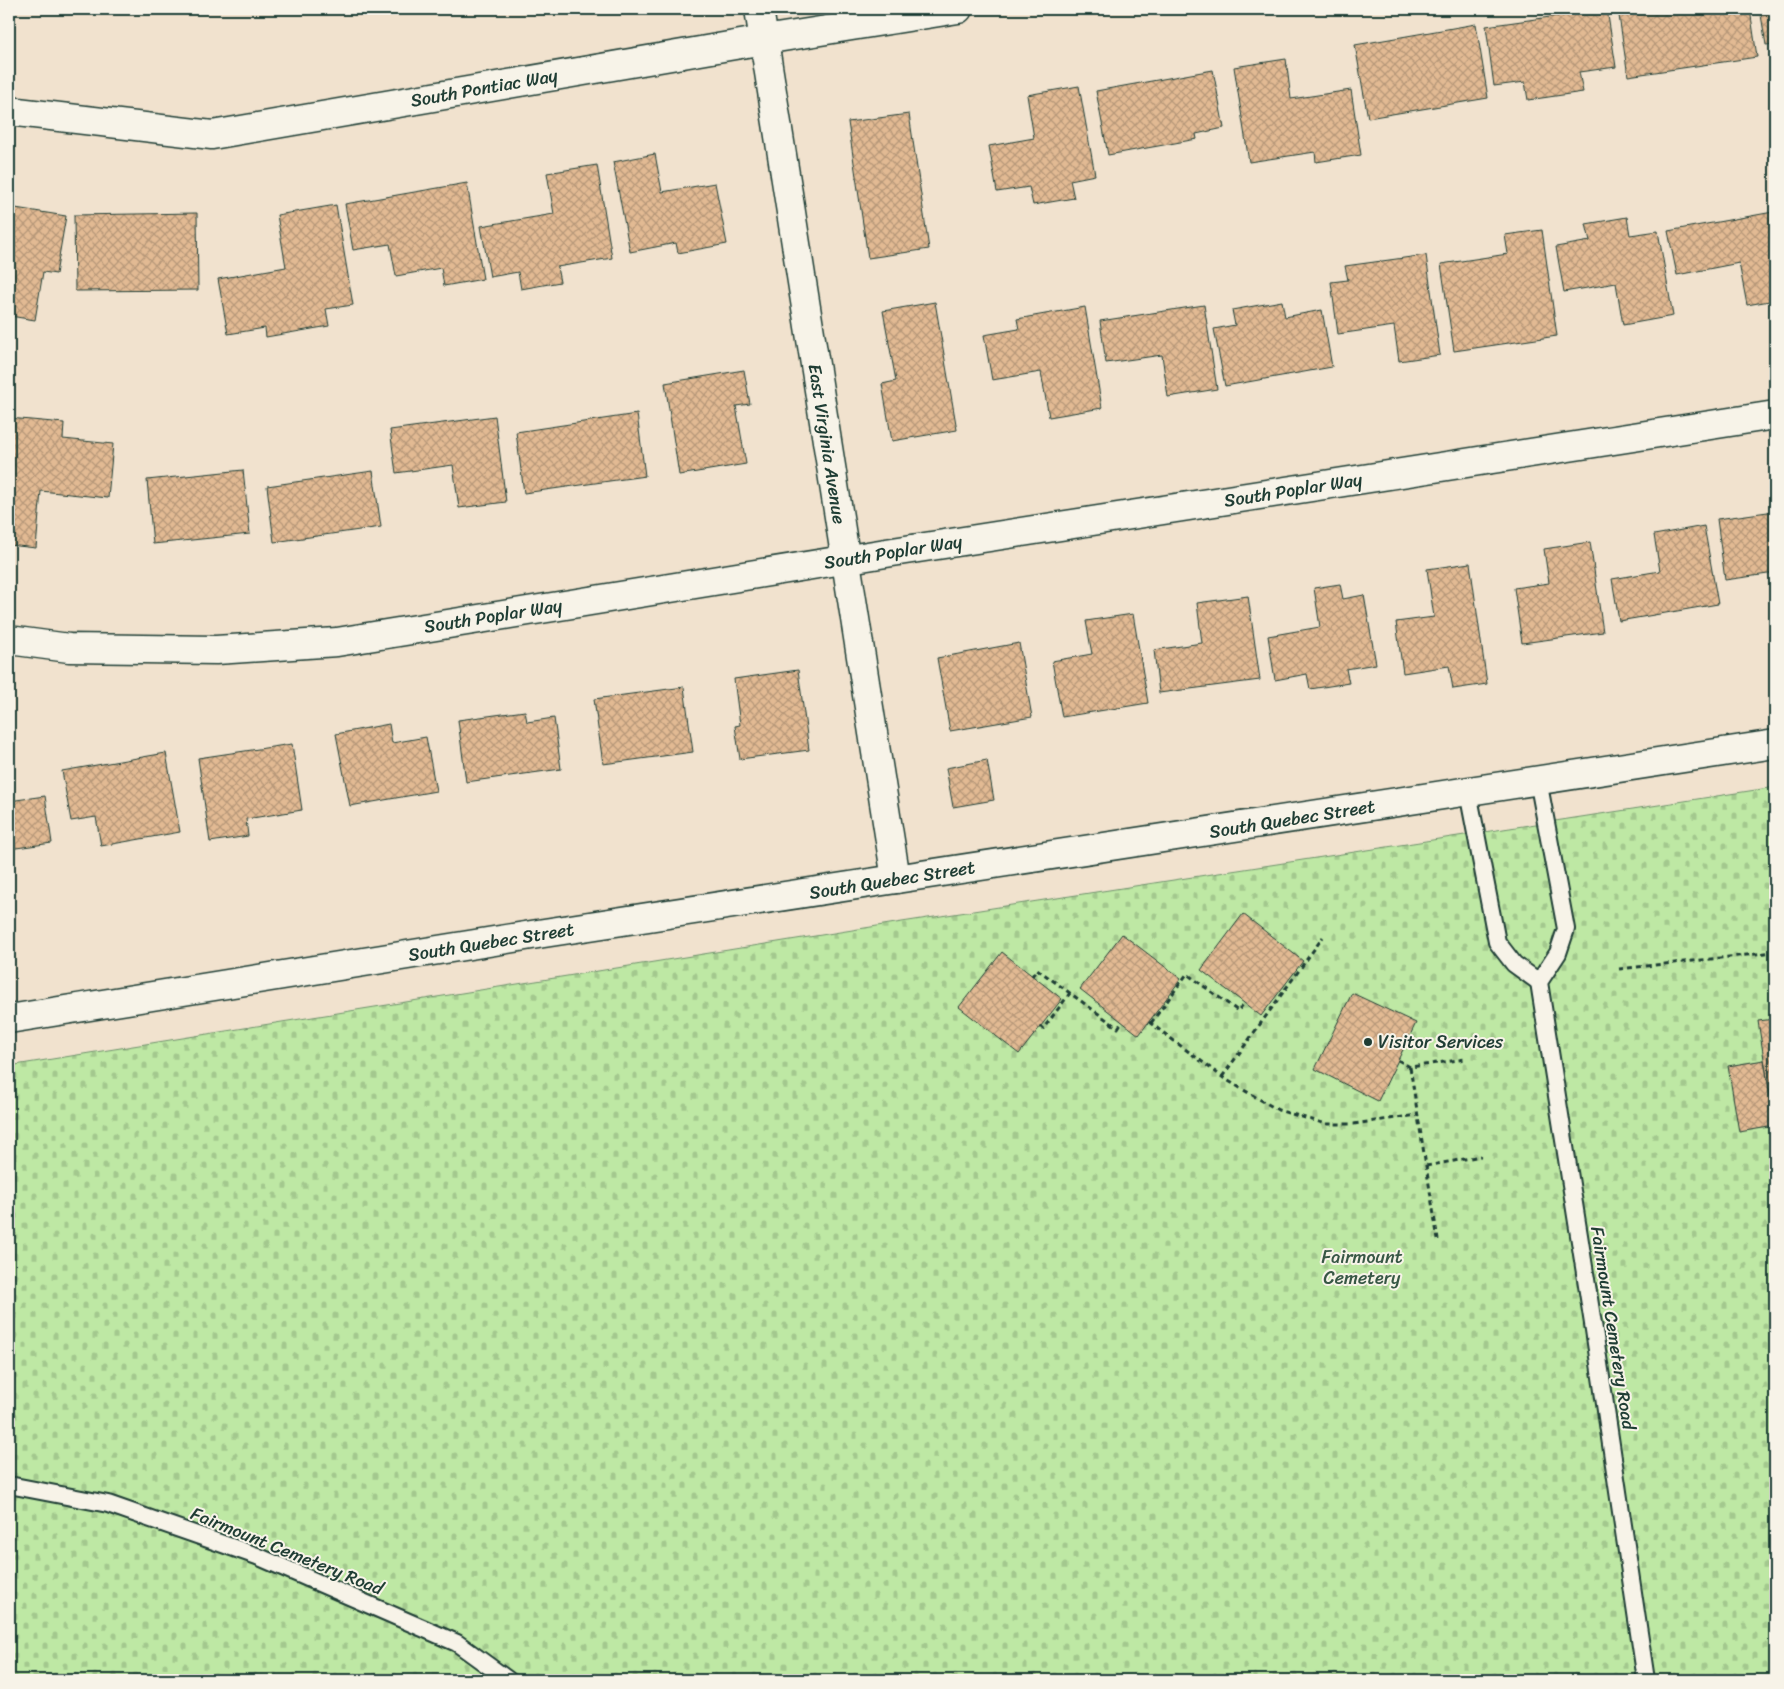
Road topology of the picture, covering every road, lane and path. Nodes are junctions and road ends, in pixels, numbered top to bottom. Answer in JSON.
{"nodes":[{"id":1,"x":759,"y":9,"type":"edge"},
{"id":2,"x":958,"y":9,"type":"edge"},
{"id":3,"x":764,"y":40,"type":"junction"},
{"id":4,"x":9,"y":112,"type":"edge"},
{"id":5,"x":1775,"y":415,"type":"edge"},
{"id":6,"x":845,"y":560,"type":"junction"},
{"id":7,"x":9,"y":640,"type":"edge"},
{"id":8,"x":1775,"y":744,"type":"edge"},
{"id":9,"x":1538,"y":780,"type":"junction"},
{"id":10,"x":1468,"y":792,"type":"junction"},
{"id":11,"x":896,"y":879,"type":"junction"},
{"id":12,"x":1323,"y":937,"type":"dead end"},
{"id":13,"x":1775,"y":952,"type":"edge"},
{"id":14,"x":1619,"y":969,"type":"dead end"},
{"id":15,"x":1032,"y":976,"type":"dead end"},
{"id":16,"x":1539,"y":982,"type":"junction"},
{"id":17,"x":1070,"y":993,"type":"junction"},
{"id":18,"x":1244,"y":1003,"type":"dead end"},
{"id":19,"x":9,"y":1019,"type":"edge"},
{"id":20,"x":1122,"y":1022,"type":"dead end"},
{"id":21,"x":1040,"y":1026,"type":"dead end"},
{"id":22,"x":1465,"y":1059,"type":"dead end"},
{"id":23,"x":1398,"y":1060,"type":"dead end"},
{"id":24,"x":1410,"y":1067,"type":"junction"},
{"id":25,"x":1222,"y":1077,"type":"junction"},
{"id":26,"x":1418,"y":1115,"type":"junction"},
{"id":27,"x":1481,"y":1156,"type":"dead end"},
{"id":28,"x":1426,"y":1166,"type":"junction"},
{"id":29,"x":1438,"y":1240,"type":"dead end"},
{"id":30,"x":9,"y":1485,"type":"edge"},
{"id":31,"x":508,"y":1680,"type":"edge"},
{"id":32,"x":1646,"y":1680,"type":"edge"}],
"edges":[{"from":1,"to":3,"type":"street","name":"East Virginia Avenue"},
{"from":2,"to":3,"type":"street","name":"South Pontiac Way"},
{"from":3,"to":4,"type":"street","name":"South Pontiac Way"},
{"from":3,"to":6,"type":"street","name":"East Virginia Avenue"},
{"from":5,"to":6,"type":"street","name":"South Poplar Way"},
{"from":6,"to":7,"type":"street","name":"South Poplar Way"},
{"from":6,"to":11,"type":"street","name":"East Virginia Avenue"},
{"from":8,"to":9,"type":"street","name":"South Quebec Street"},
{"from":9,"to":10,"type":"street","name":"South Quebec Street"},
{"from":9,"to":16,"type":"lane"},
{"from":10,"to":11,"type":"street","name":"South Quebec Street"},
{"from":10,"to":16,"type":"lane"},
{"from":11,"to":19,"type":"street","name":"South Quebec Street"},
{"from":12,"to":25,"type":"path"},
{"from":13,"to":14,"type":"path"},
{"from":15,"to":17,"type":"path"},
{"from":16,"to":32,"type":"lane","name":"Fairmount Cemetery Road"},
{"from":17,"to":20,"type":"path"},
{"from":17,"to":21,"type":"path"},
{"from":18,"to":25,"type":"path"},
{"from":22,"to":24,"type":"path"},
{"from":23,"to":24,"type":"path"},
{"from":24,"to":26,"type":"path"},
{"from":25,"to":26,"type":"path"},
{"from":26,"to":28,"type":"path"},
{"from":27,"to":28,"type":"path"},
{"from":28,"to":29,"type":"path"},
{"from":30,"to":31,"type":"lane","name":"Fairmount Cemetery Road"}]}
